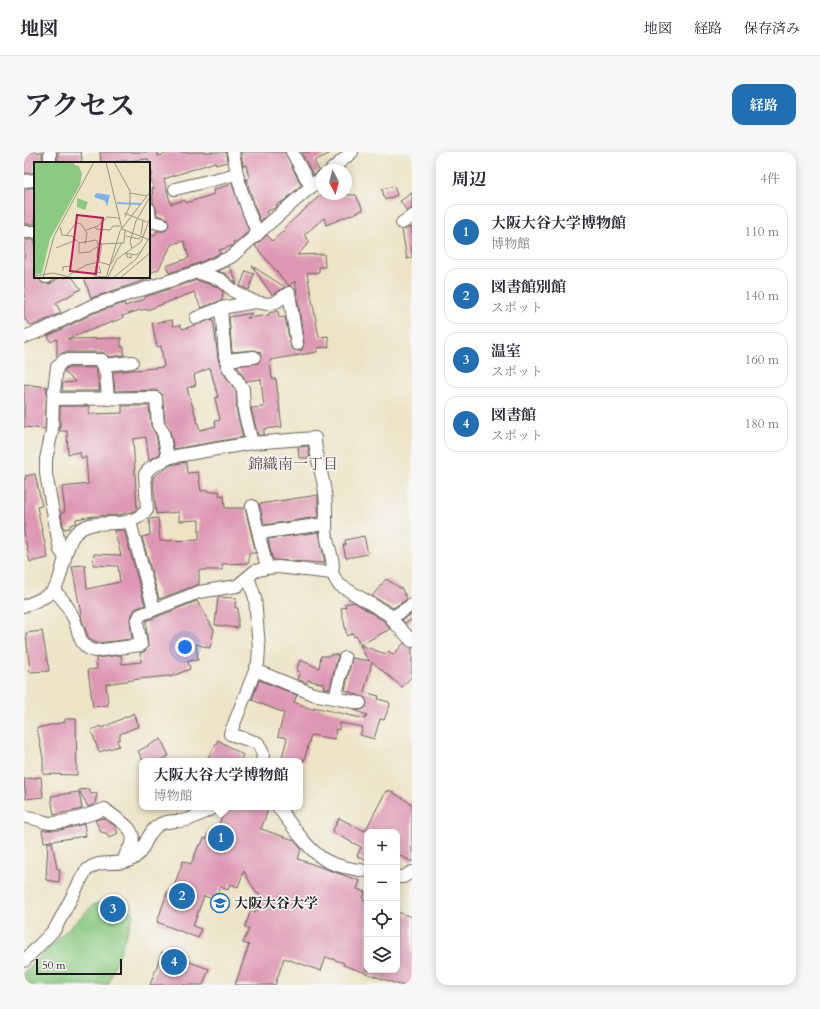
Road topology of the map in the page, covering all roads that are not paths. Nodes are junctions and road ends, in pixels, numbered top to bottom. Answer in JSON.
{"nodes":[{"id":1,"x":233,"y":152,"type":"edge"},
{"id":2,"x":292,"y":152,"type":"edge"},
{"id":3,"x":352,"y":152,"type":"edge"},
{"id":4,"x":338,"y":164,"type":"edge"},
{"id":5,"x":237,"y":174,"type":"junction"},
{"id":6,"x":34,"y":180,"type":"edge"},
{"id":7,"x":24,"y":181,"type":"edge"},
{"id":8,"x":316,"y":182,"type":"edge"},
{"id":9,"x":311,"y":187,"type":"junction"},
{"id":10,"x":175,"y":189,"type":"dead end"},
{"id":11,"x":150,"y":212,"type":"edge"},
{"id":12,"x":153,"y":222,"type":"edge"},
{"id":13,"x":258,"y":234,"type":"junction"},
{"id":14,"x":197,"y":272,"type":"junction"},
{"id":15,"x":255,"y":302,"type":"junction"},
{"id":16,"x":221,"y":308,"type":"junction"},
{"id":17,"x":196,"y":318,"type":"dead end"},
{"id":18,"x":24,"y":337,"type":"edge"},
{"id":19,"x":297,"y":344,"type":"dead end"},
{"id":20,"x":254,"y":357,"type":"dead end"},
{"id":21,"x":226,"y":360,"type":"junction"},
{"id":22,"x":132,"y":362,"type":"dead end"},
{"id":23,"x":103,"y":365,"type":"junction"},
{"id":24,"x":53,"y":399,"type":"junction"},
{"id":25,"x":108,"y":399,"type":"junction"},
{"id":26,"x":252,"y":443,"type":"junction"},
{"id":27,"x":168,"y":458,"type":"junction"},
{"id":28,"x":252,"y":506,"type":"dead end"},
{"id":29,"x":130,"y":522,"type":"junction"},
{"id":30,"x":325,"y":524,"type":"junction"},
{"id":31,"x":259,"y":534,"type":"junction"},
{"id":32,"x":65,"y":557,"type":"junction"},
{"id":33,"x":267,"y":568,"type":"junction"},
{"id":34,"x":332,"y":573,"type":"junction"},
{"id":35,"x":248,"y":577,"type":"junction"},
{"id":36,"x":54,"y":591,"type":"junction"},
{"id":37,"x":24,"y":606,"type":"edge"},
{"id":38,"x":412,"y":606,"type":"edge"},
{"id":39,"x":154,"y":609,"type":"junction"},
{"id":40,"x":391,"y":618,"type":"junction"},
{"id":41,"x":412,"y":641,"type":"edge"},
{"id":42,"x":344,"y":658,"type":"dead end"},
{"id":43,"x":255,"y":670,"type":"junction"},
{"id":44,"x":335,"y":698,"type":"junction"},
{"id":45,"x":360,"y":703,"type":"dead end"},
{"id":46,"x":262,"y":758,"type":"edge"},
{"id":47,"x":209,"y":810,"type":"edge"},
{"id":48,"x":280,"y":810,"type":"edge"},
{"id":49,"x":24,"y":817,"type":"edge"},
{"id":50,"x":124,"y":862,"type":"junction"},
{"id":51,"x":364,"y":870,"type":"edge"},
{"id":52,"x":412,"y":872,"type":"edge"},
{"id":53,"x":400,"y":877,"type":"edge"},
{"id":54,"x":24,"y":960,"type":"edge"}],
"edges":[{"from":1,"to":5,"type":"street"},
{"from":2,"to":9,"type":"street"},
{"from":3,"to":4,"type":"street"},
{"from":5,"to":10,"type":"street"},
{"from":5,"to":13,"type":"street"},
{"from":6,"to":7,"type":"street"},
{"from":8,"to":9,"type":"street"},
{"from":9,"to":13,"type":"street"},
{"from":11,"to":12,"type":"street"},
{"from":13,"to":14,"type":"street"},
{"from":14,"to":15,"type":"street"},
{"from":14,"to":18,"type":"street"},
{"from":15,"to":16,"type":"street"},
{"from":15,"to":19,"type":"street"},
{"from":16,"to":17,"type":"street"},
{"from":16,"to":21,"type":"street"},
{"from":20,"to":21,"type":"street"},
{"from":21,"to":26,"type":"street"},
{"from":22,"to":23,"type":"street"},
{"from":23,"to":24,"type":"street"},
{"from":23,"to":25,"type":"street"},
{"from":24,"to":25,"type":"street"},
{"from":24,"to":32,"type":"street"},
{"from":25,"to":27,"type":"street"},
{"from":26,"to":27,"type":"street"},
{"from":26,"to":30,"type":"street"},
{"from":27,"to":29,"type":"street"},
{"from":28,"to":31,"type":"street"},
{"from":29,"to":32,"type":"street"},
{"from":29,"to":39,"type":"street"},
{"from":30,"to":31,"type":"street"},
{"from":30,"to":34,"type":"street"},
{"from":31,"to":33,"type":"street"},
{"from":32,"to":36,"type":"street"},
{"from":33,"to":34,"type":"street"},
{"from":33,"to":35,"type":"street"},
{"from":34,"to":40,"type":"street"},
{"from":35,"to":39,"type":"street"},
{"from":35,"to":43,"type":"street"},
{"from":36,"to":37,"type":"street"},
{"from":36,"to":39,"type":"street"},
{"from":38,"to":40,"type":"street"},
{"from":40,"to":41,"type":"street"},
{"from":42,"to":44,"type":"street"},
{"from":43,"to":44,"type":"street"},
{"from":43,"to":46,"type":"street"},
{"from":44,"to":45,"type":"street"},
{"from":47,"to":50,"type":"street"},
{"from":48,"to":51,"type":"street"},
{"from":49,"to":50,"type":"street"},
{"from":50,"to":54,"type":"street"},
{"from":52,"to":53,"type":"street"}]}
